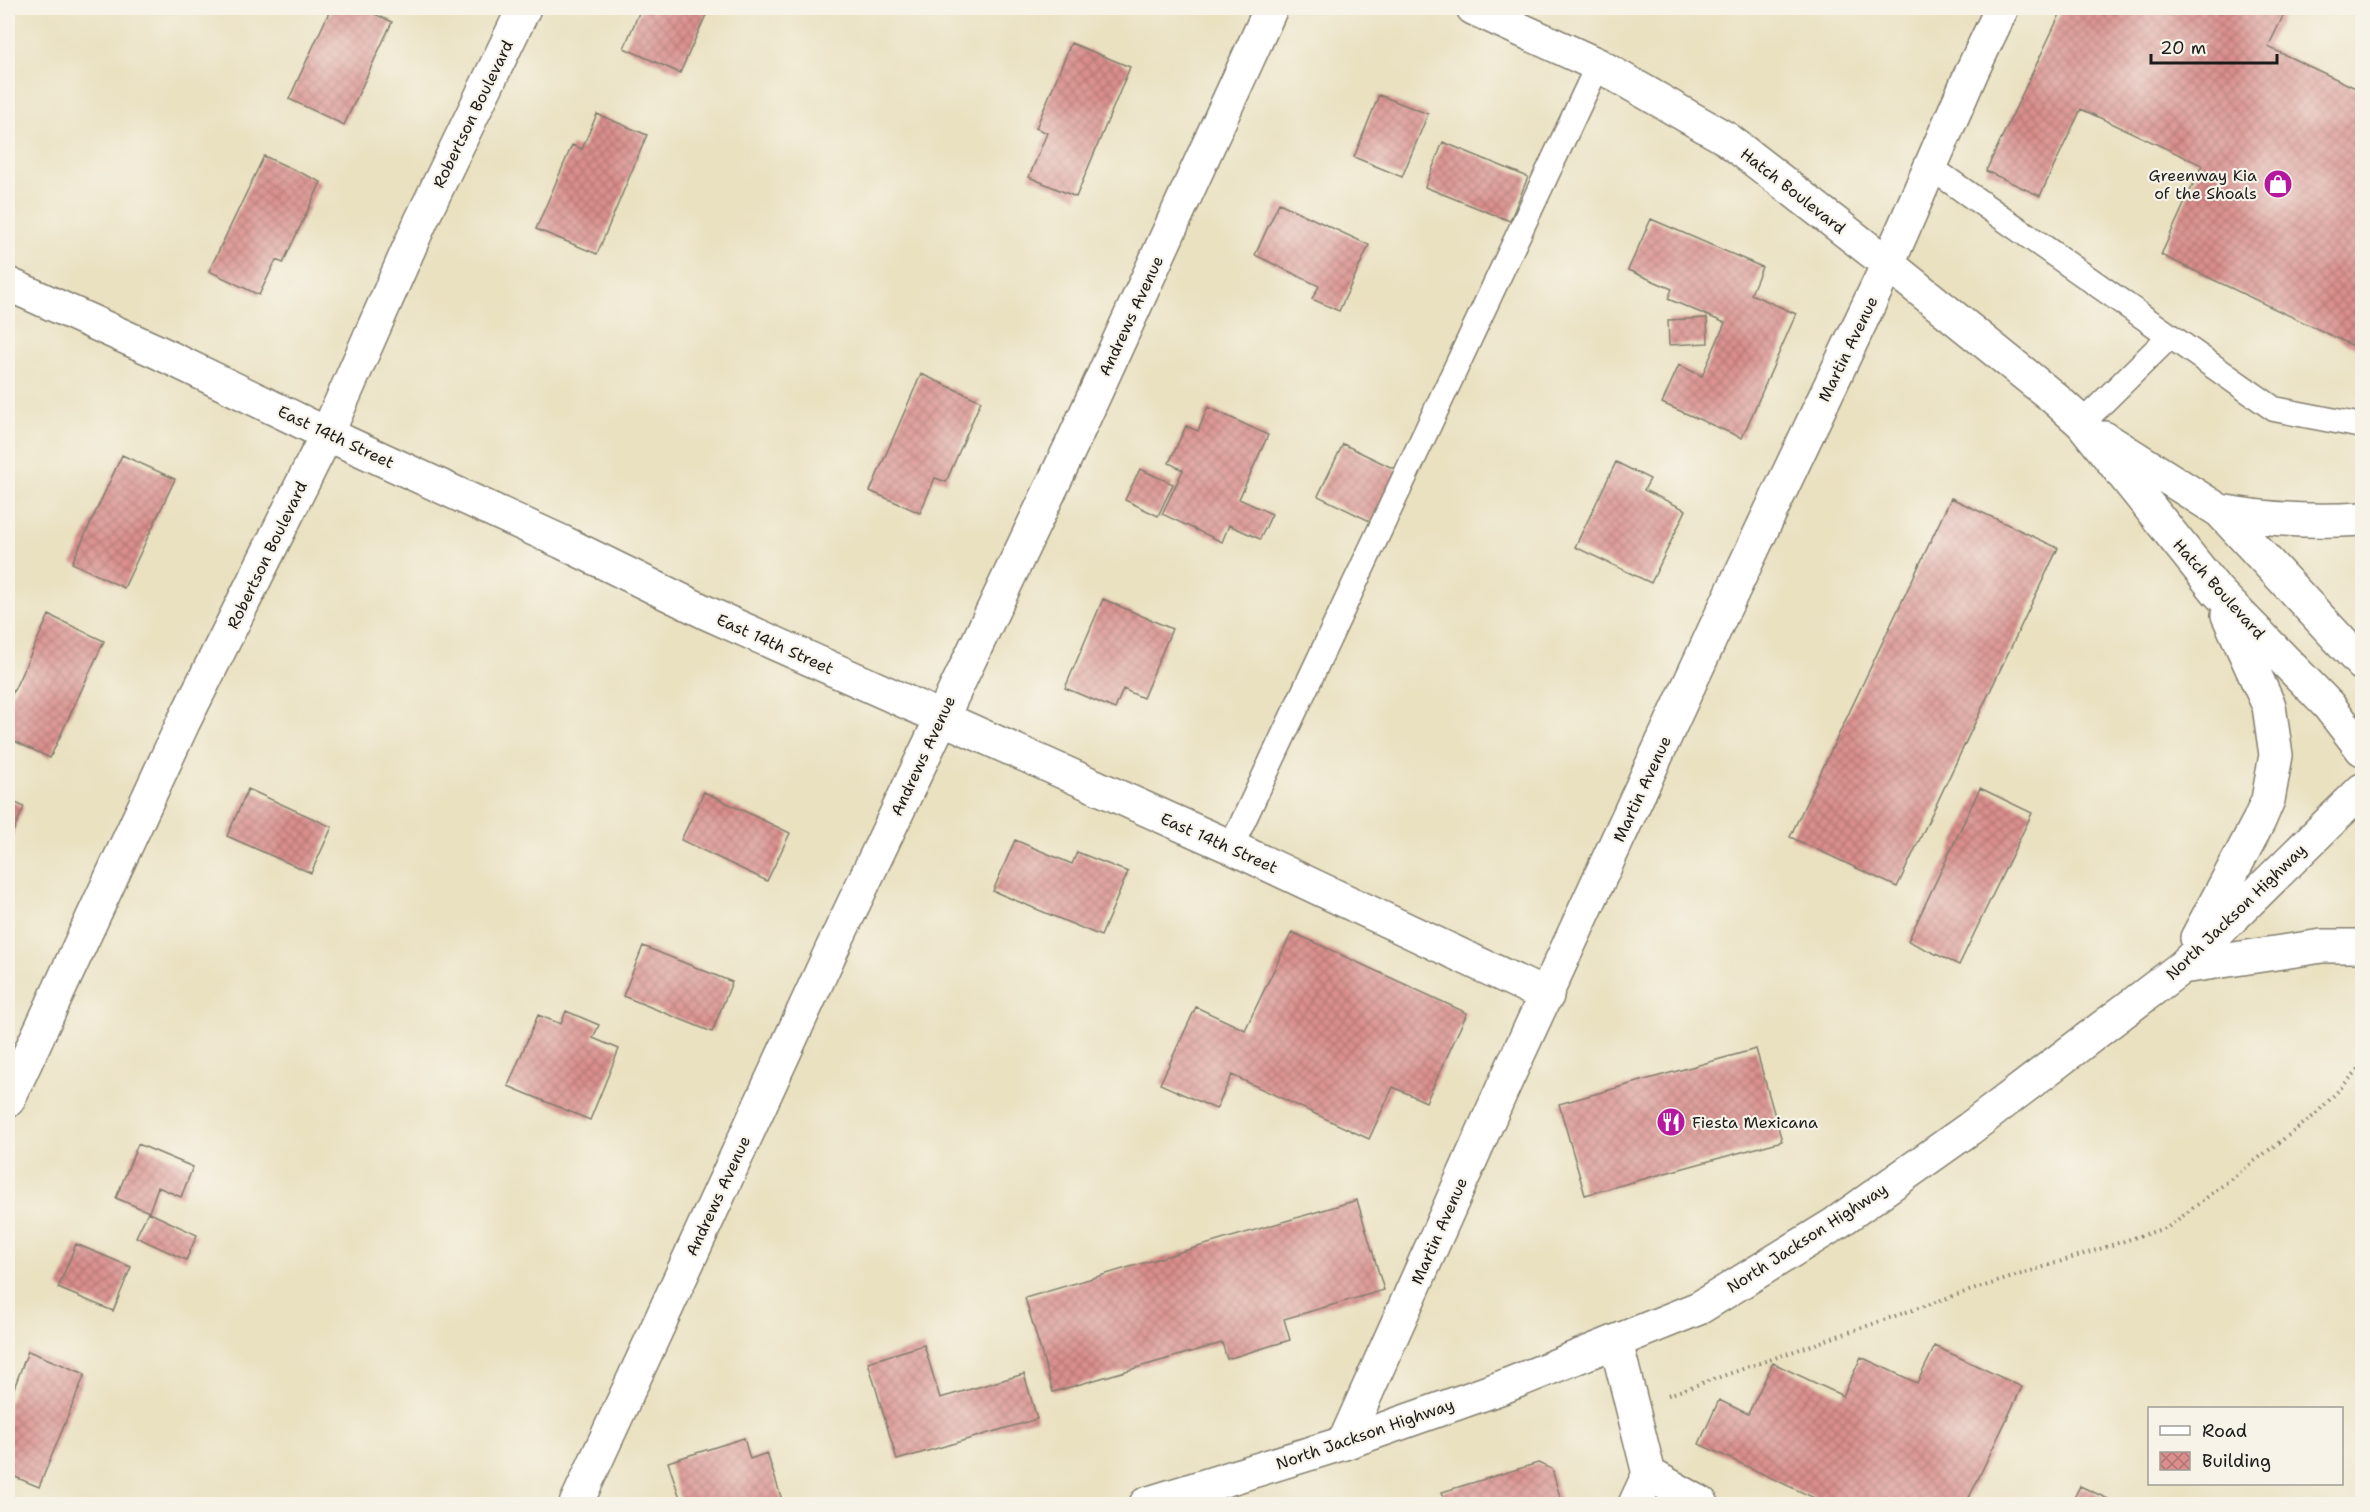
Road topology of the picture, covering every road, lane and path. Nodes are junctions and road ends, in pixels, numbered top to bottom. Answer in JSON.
{"nodes":[{"id":1,"x":524,"y":8,"type":"edge"},
{"id":2,"x":1271,"y":8,"type":"edge"},
{"id":3,"x":1473,"y":8,"type":"edge"},
{"id":4,"x":2002,"y":8,"type":"edge"},
{"id":5,"x":1598,"y":65,"type":"junction"},
{"id":6,"x":1930,"y":167,"type":"junction"},
{"id":7,"x":1888,"y":264,"type":"junction"},
{"id":8,"x":8,"y":284,"type":"edge"},
{"id":9,"x":2170,"y":336,"type":"junction"},
{"id":10,"x":2082,"y":423,"type":"junction"},
{"id":11,"x":2362,"y":426,"type":"edge"},
{"id":12,"x":327,"y":434,"type":"junction"},
{"id":13,"x":2220,"y":511,"type":"junction"},
{"id":14,"x":2362,"y":519,"type":"edge"},
{"id":15,"x":2217,"y":591,"type":"junction"},
{"id":16,"x":2362,"y":664,"type":"edge"},
{"id":17,"x":940,"y":719,"type":"junction"},
{"id":18,"x":2362,"y":749,"type":"edge"},
{"id":19,"x":2362,"y":790,"type":"edge"},
{"id":20,"x":1231,"y":847,"type":"junction"},
{"id":21,"x":2362,"y":946,"type":"edge"},
{"id":22,"x":2182,"y":967,"type":"junction"},
{"id":23,"x":1547,"y":996,"type":"junction"},
{"id":24,"x":2359,"y":1069,"type":"dead end"},
{"id":25,"x":8,"y":1100,"type":"edge"},
{"id":26,"x":1616,"y":1342,"type":"junction"},
{"id":27,"x":1634,"y":1407,"type":"junction"},
{"id":28,"x":1344,"y":1443,"type":"junction"},
{"id":29,"x":1649,"y":1474,"type":"junction"},
{"id":30,"x":576,"y":1504,"type":"edge"},
{"id":31,"x":1146,"y":1504,"type":"edge"},
{"id":32,"x":1635,"y":1504,"type":"edge"},
{"id":33,"x":1702,"y":1504,"type":"edge"}],
"edges":[{"from":1,"to":12,"type":"street","name":"Robertson Boulevard"},
{"from":2,"to":17,"type":"street","name":"Andrews Avenue"},
{"from":3,"to":5,"type":"street","name":"Hatch Boulevard"},
{"from":4,"to":6,"type":"street","name":"Martin Avenue"},
{"from":5,"to":7,"type":"street","name":"Hatch Boulevard"},
{"from":5,"to":20,"type":"lane"},
{"from":6,"to":7,"type":"street","name":"Martin Avenue"},
{"from":6,"to":9,"type":"lane"},
{"from":7,"to":10,"type":"street","name":"Hatch Boulevard"},
{"from":7,"to":23,"type":"street","name":"Martin Avenue"},
{"from":8,"to":12,"type":"street","name":"East 14th Street"},
{"from":9,"to":10,"type":"lane"},
{"from":9,"to":11,"type":"lane"},
{"from":10,"to":13,"type":"street","name":"Hatch Boulevard"},
{"from":10,"to":15,"type":"street","name":"Hatch Boulevard"},
{"from":12,"to":17,"type":"street","name":"East 14th Street"},
{"from":12,"to":25,"type":"street","name":"Robertson Boulevard"},
{"from":13,"to":14,"type":"street"},
{"from":13,"to":16,"type":"street","name":"Hatch Boulevard"},
{"from":15,"to":18,"type":"street","name":"Hatch Boulevard"},
{"from":15,"to":22,"type":"street"},
{"from":17,"to":20,"type":"street","name":"East 14th Street"},
{"from":17,"to":30,"type":"street","name":"Andrews Avenue"},
{"from":19,"to":22,"type":"street","name":"North Jackson Highway"},
{"from":20,"to":23,"type":"street","name":"East 14th Street"},
{"from":21,"to":22,"type":"street"},
{"from":22,"to":26,"type":"street","name":"North Jackson Highway"},
{"from":23,"to":28,"type":"street","name":"Martin Avenue"},
{"from":24,"to":27,"type":"path"},
{"from":26,"to":27,"type":"street"},
{"from":26,"to":28,"type":"street","name":"North Jackson Highway"},
{"from":27,"to":29,"type":"street"},
{"from":28,"to":31,"type":"street","name":"North Jackson Highway"},
{"from":29,"to":32,"type":"street"},
{"from":29,"to":33,"type":"street"}]}
